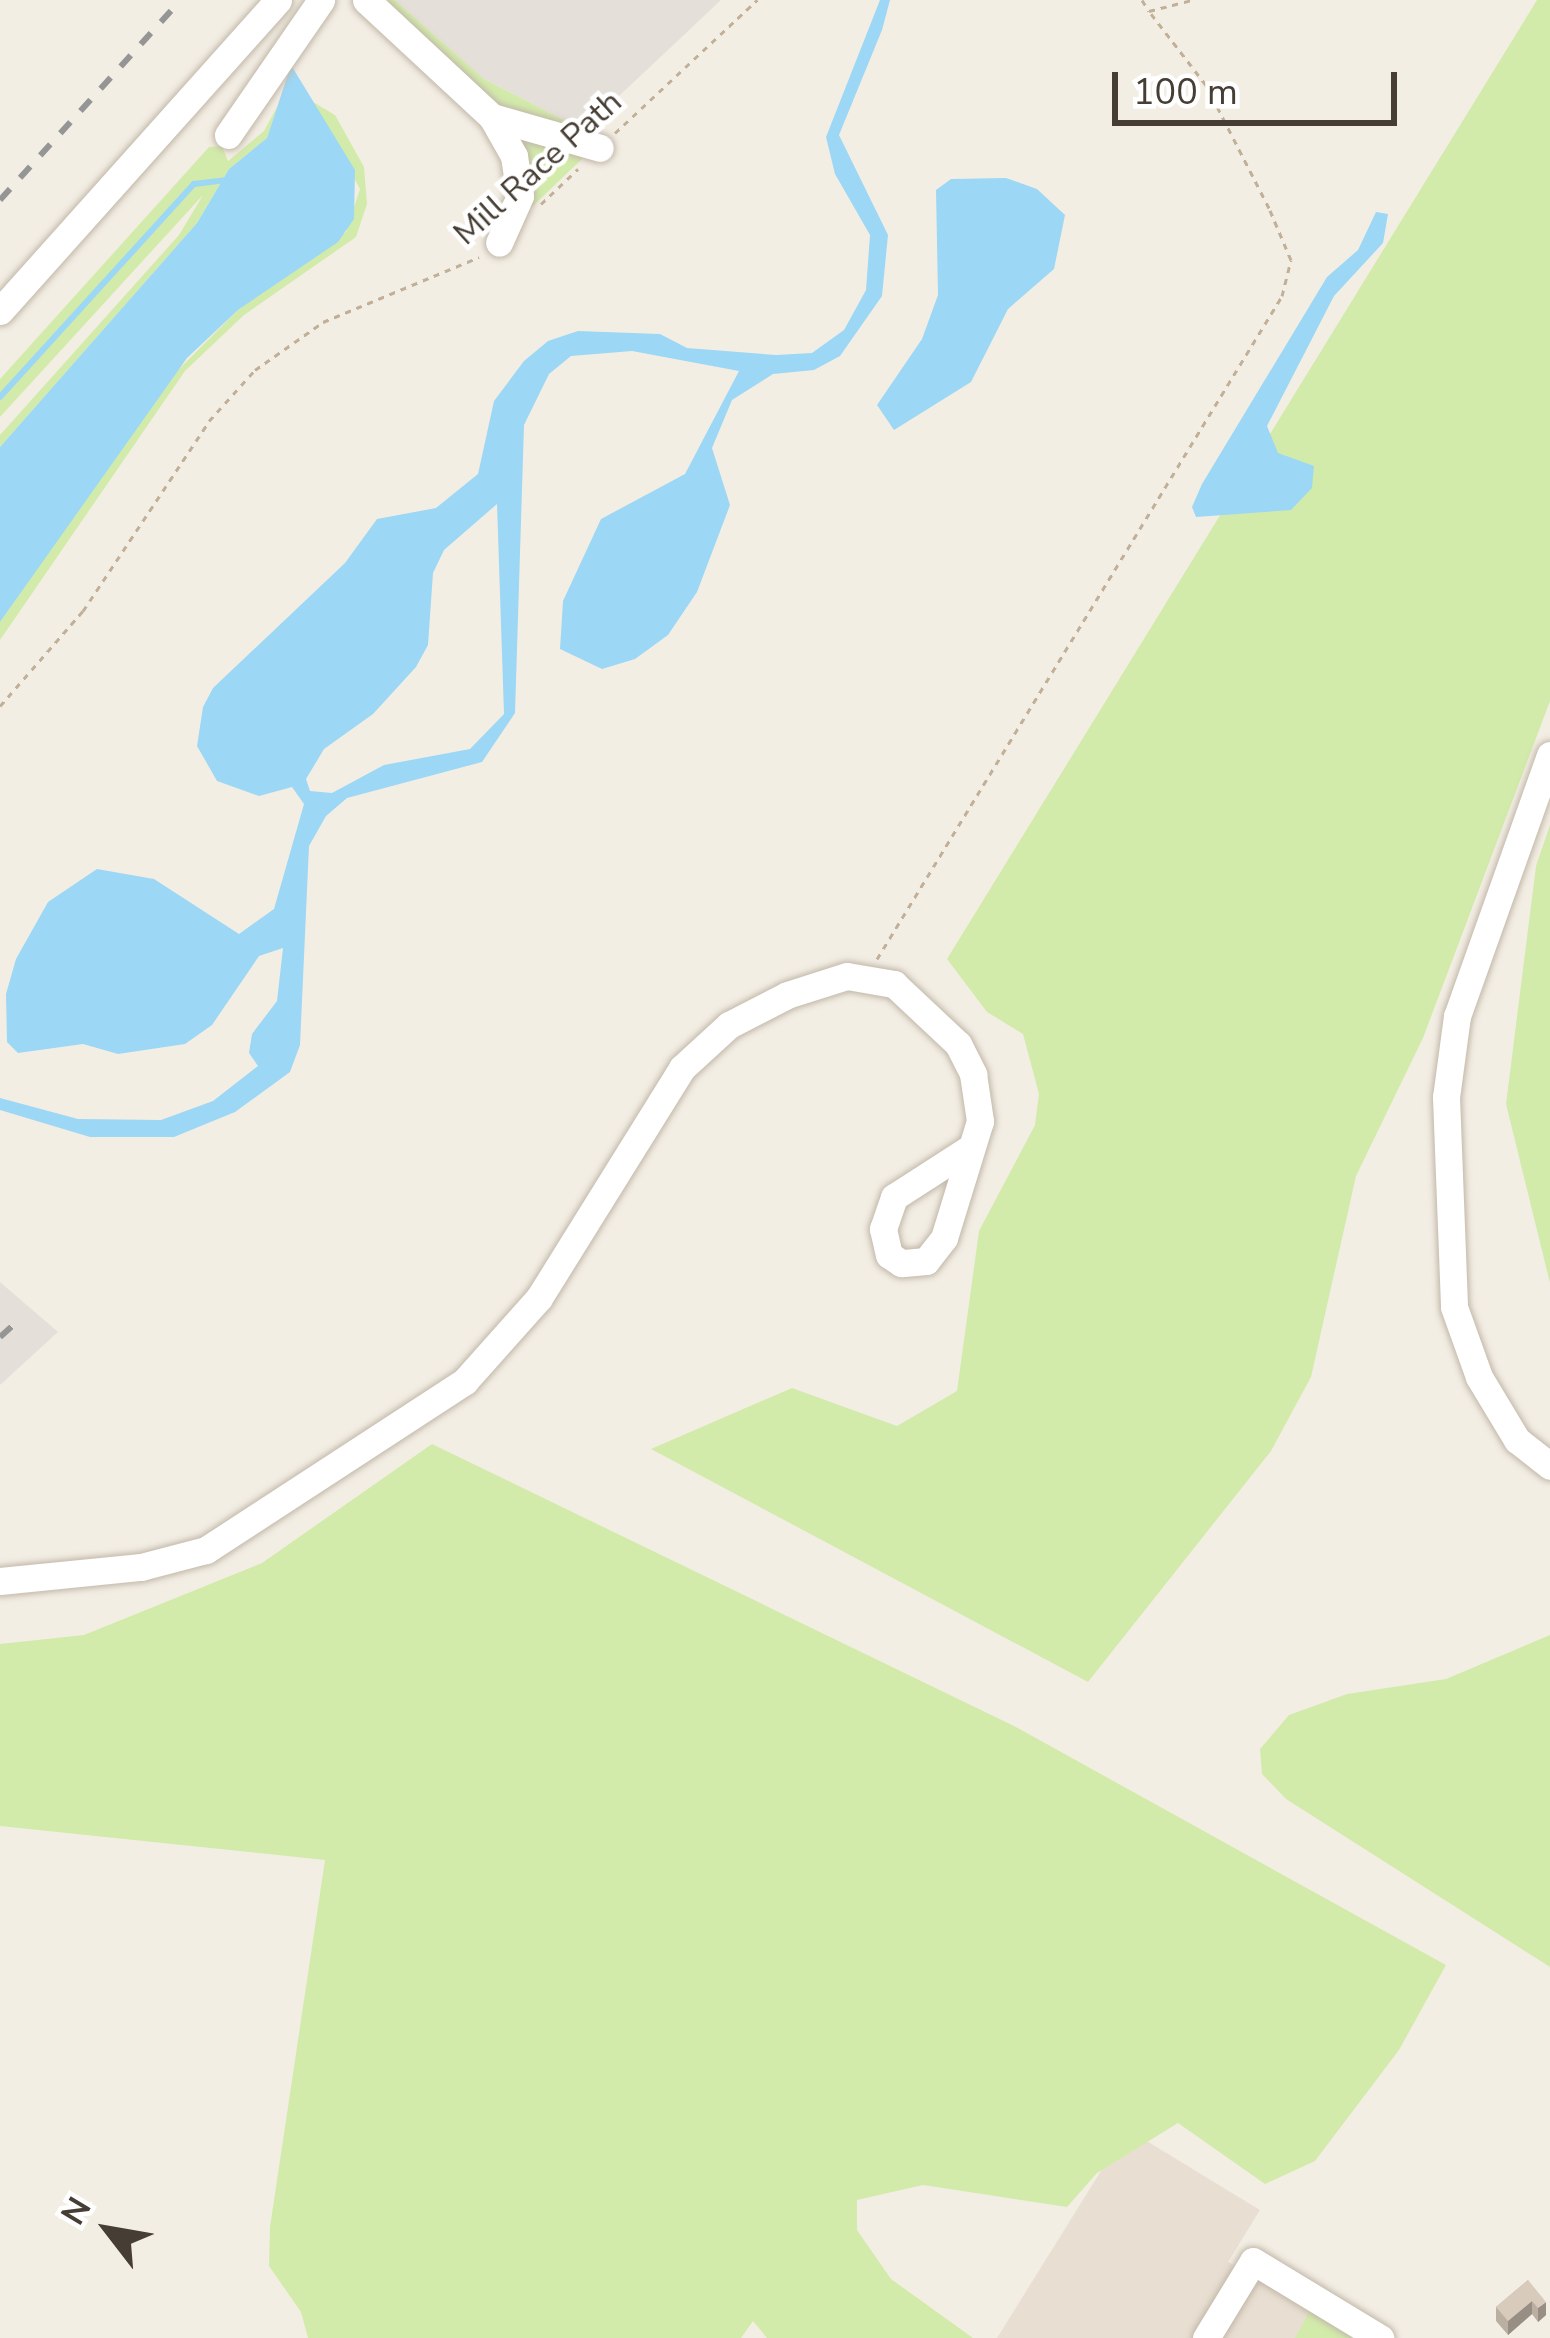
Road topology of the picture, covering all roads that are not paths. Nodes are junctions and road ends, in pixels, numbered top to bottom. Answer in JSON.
{"nodes":[{"id":1,"x":278,"y":0,"type":"edge"},
{"id":2,"x":321,"y":0,"type":"edge"},
{"id":3,"x":366,"y":0,"type":"edge"},
{"id":4,"x":492,"y":116,"type":"junction"},
{"id":5,"x":228,"y":135,"type":"dead end"},
{"id":6,"x":600,"y":148,"type":"road end"},
{"id":7,"x":499,"y":243,"type":"road end"},
{"id":8,"x":0,"y":311,"type":"edge"},
{"id":9,"x":1550,"y":755,"type":"edge"},
{"id":10,"x":970,"y":1148,"type":"dead end"},
{"id":11,"x":1550,"y":1466,"type":"edge"},
{"id":12,"x":0,"y":1581,"type":"edge"},
{"id":13,"x":1206,"y":2338,"type":"edge"},
{"id":14,"x":1380,"y":2338,"type":"edge"}],
"edges":[{"from":1,"to":8,"type":"street"},
{"from":2,"to":5,"type":"street"},
{"from":3,"to":4,"type":"street"},
{"from":4,"to":6,"type":"street"},
{"from":4,"to":7,"type":"street"},
{"from":9,"to":11,"type":"street"},
{"from":10,"to":12,"type":"street"},
{"from":13,"to":14,"type":"street"}]}
